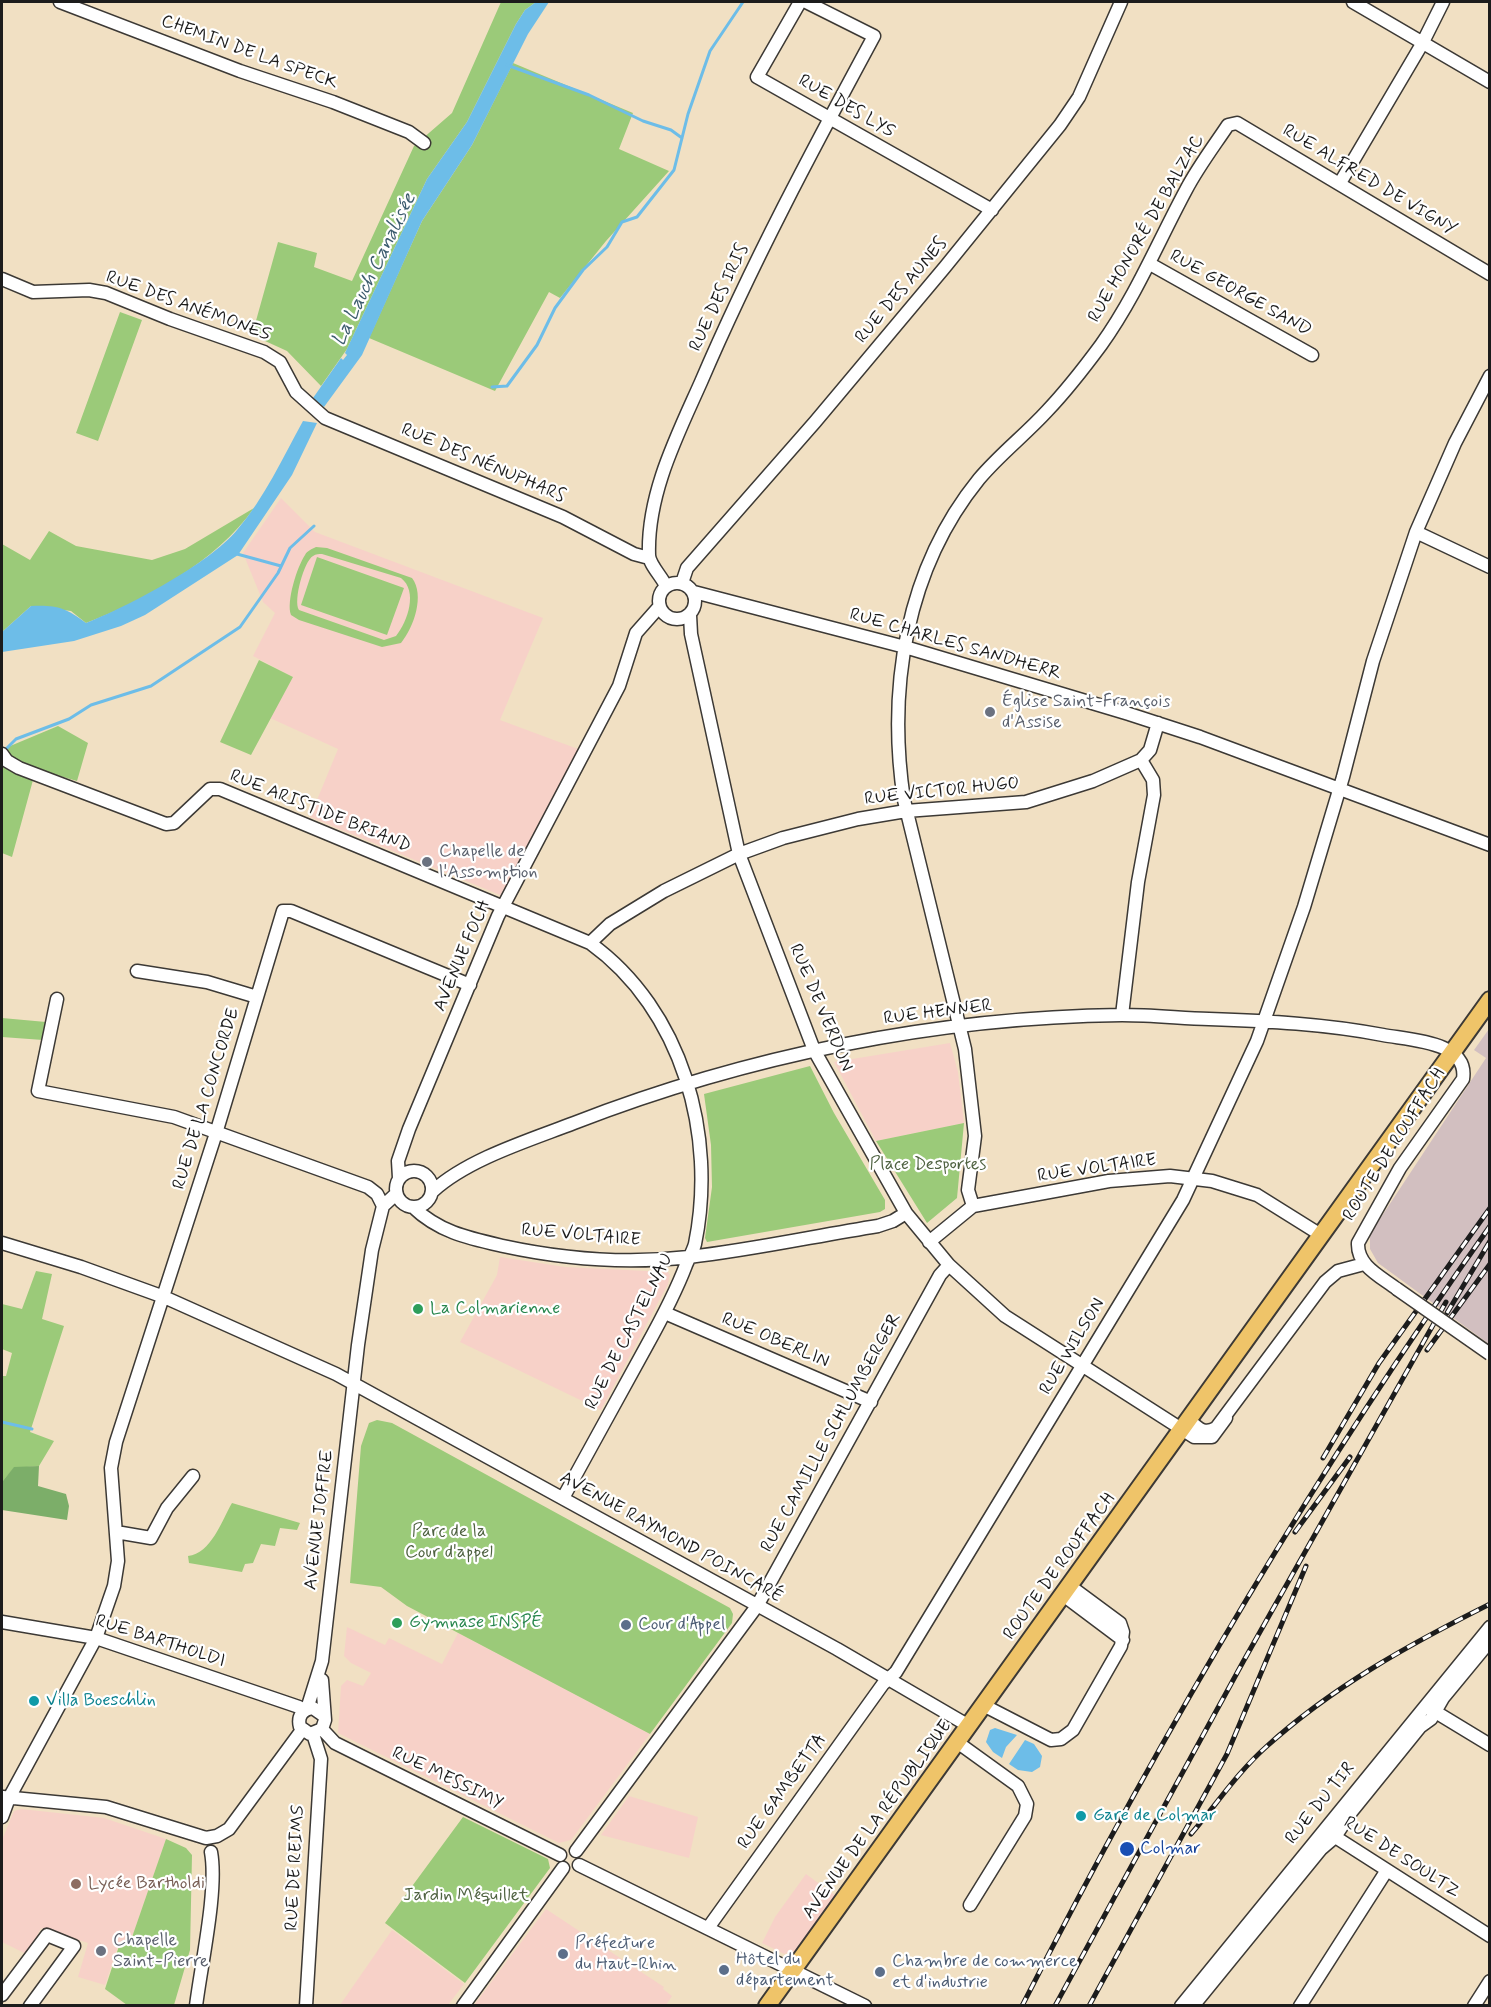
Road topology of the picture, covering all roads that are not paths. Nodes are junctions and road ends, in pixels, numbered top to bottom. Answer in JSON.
{"nodes":[{"id":1,"x":60,"y":2,"type":"edge"},
{"id":2,"x":800,"y":2,"type":"edge"},
{"id":3,"x":806,"y":2,"type":"edge"},
{"id":4,"x":1121,"y":2,"type":"edge"},
{"id":5,"x":1353,"y":2,"type":"edge"},
{"id":6,"x":1443,"y":2,"type":"edge"},
{"id":7,"x":1422,"y":44,"type":"junction"},
{"id":8,"x":1490,"y":82,"type":"edge"},
{"id":9,"x":830,"y":118,"type":"junction"},
{"id":10,"x":1228,"y":124,"type":"joint"},
{"id":11,"x":424,"y":143,"type":"dead end"},
{"id":12,"x":1340,"y":183,"type":"junction"},
{"id":13,"x":992,"y":210,"type":"junction"},
{"id":14,"x":1150,"y":264,"type":"junction"},
{"id":15,"x":1490,"y":274,"type":"edge"},
{"id":16,"x":2,"y":279,"type":"edge"},
{"id":17,"x":1312,"y":355,"type":"dead end"},
{"id":18,"x":1490,"y":376,"type":"edge"},
{"id":19,"x":308,"y":404,"type":"joint"},
{"id":20,"x":1416,"y":532,"type":"junction"},
{"id":21,"x":649,"y":558,"type":"junction"},
{"id":22,"x":1490,"y":567,"type":"edge"},
{"id":23,"x":682,"y":583,"type":"junction"},
{"id":24,"x":666,"y":586,"type":"junction"},
{"id":25,"x":694,"y":592,"type":"junction"},
{"id":26,"x":713,"y":598,"type":"junction"},
{"id":27,"x":663,"y":612,"type":"junction"},
{"id":28,"x":688,"y":614,"type":"junction"},
{"id":29,"x":905,"y":647,"type":"junction"},
{"id":30,"x":1158,"y":723,"type":"junction"},
{"id":31,"x":4,"y":757,"type":"edge"},
{"id":32,"x":1142,"y":760,"type":"junction"},
{"id":33,"x":1340,"y":788,"type":"junction"},
{"id":34,"x":906,"y":811,"type":"junction"},
{"id":35,"x":1490,"y":845,"type":"edge"},
{"id":36,"x":739,"y":854,"type":"junction"},
{"id":37,"x":504,"y":906,"type":"junction"},
{"id":38,"x":590,"y":943,"type":"junction"},
{"id":39,"x":137,"y":970,"type":"dead end"},
{"id":40,"x":470,"y":984,"type":"junction"},
{"id":41,"x":257,"y":997,"type":"junction"},
{"id":42,"x":57,"y":999,"type":"dead end"},
{"id":43,"x":1490,"y":1000,"type":"edge"},
{"id":44,"x":1122,"y":1015,"type":"junction"},
{"id":45,"x":1264,"y":1021,"type":"junction"},
{"id":46,"x":960,"y":1028,"type":"junction"},
{"id":47,"x":814,"y":1050,"type":"junction"},
{"id":48,"x":1452,"y":1053,"type":"junction"},
{"id":49,"x":688,"y":1082,"type":"junction"},
{"id":50,"x":217,"y":1130,"type":"junction"},
{"id":51,"x":404,"y":1148,"type":"junction"},
{"id":52,"x":414,"y":1170,"type":"junction"},
{"id":53,"x":428,"y":1177,"type":"junction"},
{"id":54,"x":447,"y":1177,"type":"junction"},
{"id":55,"x":399,"y":1178,"type":"junction"},
{"id":56,"x":1193,"y":1178,"type":"junction"},
{"id":57,"x":396,"y":1194,"type":"junction"},
{"id":58,"x":430,"y":1196,"type":"junction"},
{"id":59,"x":409,"y":1206,"type":"junction"},
{"id":60,"x":973,"y":1206,"type":"junction"},
{"id":61,"x":382,"y":1211,"type":"junction"},
{"id":62,"x":906,"y":1214,"type":"junction"},
{"id":63,"x":433,"y":1222,"type":"junction"},
{"id":64,"x":1321,"y":1235,"type":"junction"},
{"id":65,"x":929,"y":1242,"type":"junction"},
{"id":66,"x":2,"y":1243,"type":"edge"},
{"id":67,"x":689,"y":1257,"type":"junction"},
{"id":68,"x":1364,"y":1264,"type":"junction"},
{"id":69,"x":949,"y":1265,"type":"junction"},
{"id":70,"x":164,"y":1297,"type":"junction"},
{"id":71,"x":665,"y":1313,"type":"junction"},
{"id":72,"x":1490,"y":1354,"type":"edge"},
{"id":73,"x":1082,"y":1367,"type":"junction"},
{"id":74,"x":354,"y":1383,"type":"junction"},
{"id":75,"x":871,"y":1402,"type":"junction"},
{"id":76,"x":1186,"y":1425,"type":"junction"},
{"id":77,"x":193,"y":1476,"type":"dead end"},
{"id":78,"x":563,"y":1498,"type":"junction"},
{"id":79,"x":116,"y":1532,"type":"junction"},
{"id":80,"x":1067,"y":1590,"type":"junction"},
{"id":81,"x":757,"y":1606,"type":"junction"},
{"id":82,"x":2,"y":1622,"type":"edge"},
{"id":83,"x":1490,"y":1627,"type":"edge"},
{"id":84,"x":96,"y":1638,"type":"junction"},
{"id":85,"x":1490,"y":1641,"type":"edge"},
{"id":86,"x":322,"y":1661,"type":"junction"},
{"id":87,"x":889,"y":1679,"type":"junction"},
{"id":88,"x":1424,"y":1705,"type":"junction"},
{"id":89,"x":985,"y":1706,"type":"junction"},
{"id":90,"x":305,"y":1711,"type":"junction"},
{"id":91,"x":1436,"y":1712,"type":"junction"},
{"id":92,"x":323,"y":1714,"type":"junction"},
{"id":93,"x":969,"y":1726,"type":"junction"},
{"id":94,"x":313,"y":1731,"type":"junction"},
{"id":95,"x":961,"y":1745,"type":"junction"},
{"id":96,"x":1490,"y":1745,"type":"edge"},
{"id":97,"x":5,"y":1797,"type":"edge"},
{"id":98,"x":2,"y":1817,"type":"edge"},
{"id":99,"x":1324,"y":1830,"type":"junction"},
{"id":100,"x":212,"y":1837,"type":"junction"},
{"id":101,"x":1335,"y":1837,"type":"junction"},
{"id":102,"x":576,"y":1851,"type":"junction"},
{"id":103,"x":560,"y":1855,"type":"junction"},
{"id":104,"x":579,"y":1865,"type":"junction"},
{"id":105,"x":563,"y":1868,"type":"junction"},
{"id":106,"x":1387,"y":1870,"type":"junction"},
{"id":107,"x":970,"y":1905,"type":"dead end"},
{"id":108,"x":708,"y":1928,"type":"junction"},
{"id":109,"x":1490,"y":1936,"type":"edge"},
{"id":110,"x":1232,"y":1949,"type":"junction"},
{"id":111,"x":797,"y":1972,"type":"junction"},
{"id":112,"x":1490,"y":1982,"type":"edge"},
{"id":113,"x":2,"y":1995,"type":"edge"},
{"id":114,"x":30,"y":2006,"type":"edge"},
{"id":115,"x":196,"y":2006,"type":"edge"},
{"id":116,"x":306,"y":2006,"type":"edge"},
{"id":117,"x":463,"y":2006,"type":"edge"},
{"id":118,"x":767,"y":2006,"type":"edge"},
{"id":119,"x":778,"y":2006,"type":"edge"},
{"id":120,"x":865,"y":2006,"type":"edge"},
{"id":121,"x":1181,"y":2006,"type":"edge"},
{"id":122,"x":1193,"y":2006,"type":"edge"},
{"id":123,"x":1300,"y":2006,"type":"edge"},
{"id":124,"x":1474,"y":2006,"type":"edge"}],
"edges":[{"from":1,"to":11,"type":"street","name":"CHEMIN DE LA SPECK"},
{"from":2,"to":9,"type":"street","name":"RUE DES LYS"},
{"from":3,"to":9,"type":"street","name":"RUE DES IRIS"},
{"from":4,"to":13,"type":"street","name":"RUE DES AUNES"},
{"from":5,"to":7,"type":"street"},
{"from":6,"to":7,"type":"street"},
{"from":7,"to":8,"type":"street"},
{"from":7,"to":12,"type":"street"},
{"from":9,"to":13,"type":"street","name":"RUE DES LYS"},
{"from":9,"to":21,"type":"street","name":"RUE DES IRIS"},
{"from":10,"to":12,"type":"street","name":"RUE ALFRED DE VIGNY"},
{"from":10,"to":14,"type":"street","name":"RUE HONORÉ DE BALZAC"},
{"from":12,"to":15,"type":"street","name":"RUE ALFRED DE VIGNY"},
{"from":13,"to":23,"type":"street","name":"RUE DES AUNES"},
{"from":14,"to":17,"type":"street","name":"RUE GEORGE SAND"},
{"from":14,"to":29,"type":"street","name":"RUE HONORÉ DE BALZAC"},
{"from":16,"to":19,"type":"street","name":"RUE DES ANÉMONES"},
{"from":18,"to":20,"type":"street","name":"RUE WILSON"},
{"from":19,"to":21,"type":"street","name":"RUE DES NÉNUPHARS"},
{"from":20,"to":22,"type":"street"},
{"from":20,"to":33,"type":"street","name":"RUE WILSON"},
{"from":21,"to":24,"type":"street"},
{"from":23,"to":24,"type":"street"},
{"from":23,"to":25,"type":"street"},
{"from":24,"to":27,"type":"street"},
{"from":25,"to":26,"type":"street","name":"RUE CHARLES SANDHERR"},
{"from":25,"to":28,"type":"street"},
{"from":26,"to":28,"type":"street"},
{"from":26,"to":29,"type":"street","name":"RUE CHARLES SANDHERR"},
{"from":27,"to":28,"type":"street"},
{"from":27,"to":37,"type":"street","name":"AVENUE FOCH"},
{"from":28,"to":36,"type":"street","name":"RUE DE VERDUN"},
{"from":29,"to":30,"type":"street","name":"RUE CHARLES SANDHERR"},
{"from":29,"to":34,"type":"street","name":"RUE HONORÉ DE BALZAC"},
{"from":30,"to":32,"type":"street"},
{"from":30,"to":33,"type":"street","name":"RUE CHARLES SANDHERR"},
{"from":31,"to":37,"type":"street","name":"RUE ARISTIDE BRIAND"},
{"from":32,"to":34,"type":"street","name":"RUE VICTOR HUGO"},
{"from":32,"to":44,"type":"street"},
{"from":33,"to":35,"type":"street","name":"RUE CHARLES SANDHERR"},
{"from":33,"to":45,"type":"street","name":"RUE WILSON"},
{"from":34,"to":36,"type":"street","name":"RUE VICTOR HUGO"},
{"from":34,"to":46,"type":"street","name":"RUE HONORÉ DE BALZAC"},
{"from":36,"to":38,"type":"street","name":"RUE VICTOR HUGO"},
{"from":36,"to":47,"type":"street","name":"RUE DE VERDUN"},
{"from":37,"to":38,"type":"street","name":"RUE DE CASTELNAU"},
{"from":37,"to":40,"type":"street","name":"AVENUE FOCH"},
{"from":38,"to":49,"type":"street","name":"RUE DE CASTELNAU"},
{"from":39,"to":41,"type":"street"},
{"from":40,"to":41,"type":"street","name":"RUE DE LA CONCORDE"},
{"from":40,"to":51,"type":"street","name":"AVENUE FOCH"},
{"from":41,"to":50,"type":"street","name":"RUE DE LA CONCORDE"},
{"from":42,"to":50,"type":"street"},
{"from":43,"to":48,"type":"main road","name":"ROUTE DE ROUFFACH"},
{"from":44,"to":45,"type":"street","name":"RUE HENNER"},
{"from":44,"to":46,"type":"street","name":"RUE HENNER"},
{"from":45,"to":48,"type":"street","name":"RUE HENNER"},
{"from":45,"to":56,"type":"street","name":"RUE WILSON"},
{"from":46,"to":47,"type":"street","name":"RUE HENNER"},
{"from":46,"to":60,"type":"street"},
{"from":47,"to":49,"type":"street","name":"RUE HENNER"},
{"from":47,"to":62,"type":"street","name":"RUE DE VERDUN"},
{"from":48,"to":64,"type":"main road","name":"ROUTE DE ROUFFACH"},
{"from":48,"to":68,"type":"street","name":"ROUTE DE ROUFFACH"},
{"from":49,"to":54,"type":"street","name":"RUE HENNER"},
{"from":49,"to":67,"type":"street","name":"RUE DE CASTELNAU"},
{"from":50,"to":61,"type":"street"},
{"from":50,"to":70,"type":"street","name":"RUE DE LA CONCORDE"},
{"from":51,"to":52,"type":"street"},
{"from":51,"to":55,"type":"street","name":"AVENUE FOCH"},
{"from":52,"to":53,"type":"street"},
{"from":52,"to":55,"type":"street"},
{"from":53,"to":54,"type":"street","name":"RUE HENNER"},
{"from":53,"to":58,"type":"street"},
{"from":54,"to":58,"type":"street","name":"RUE HENNER"},
{"from":55,"to":57,"type":"street"},
{"from":56,"to":60,"type":"street","name":"RUE VOLTAIRE"},
{"from":56,"to":64,"type":"street","name":"RUE VOLTAIRE"},
{"from":56,"to":73,"type":"street","name":"RUE WILSON"},
{"from":57,"to":59,"type":"street"},
{"from":57,"to":61,"type":"street"},
{"from":58,"to":59,"type":"street"},
{"from":58,"to":63,"type":"street"},
{"from":59,"to":61,"type":"street"},
{"from":59,"to":63,"type":"street","name":"RUE VOLTAIRE"},
{"from":60,"to":65,"type":"street"},
{"from":61,"to":74,"type":"street"},
{"from":62,"to":65,"type":"street","name":"RUE DE VERDUN"},
{"from":62,"to":67,"type":"street","name":"RUE VOLTAIRE"},
{"from":63,"to":67,"type":"street","name":"RUE VOLTAIRE"},
{"from":64,"to":76,"type":"main road","name":"ROUTE DE ROUFFACH"},
{"from":65,"to":69,"type":"street","name":"RUE DE VERDUN"},
{"from":66,"to":70,"type":"street","name":"AVENUE RAYMOND POINCARÉ"},
{"from":67,"to":71,"type":"street","name":"RUE DE CASTELNAU"},
{"from":68,"to":72,"type":"street","bridge":true},
{"from":68,"to":76,"type":"street"},
{"from":69,"to":73,"type":"street","name":"RUE DE VERDUN"},
{"from":69,"to":75,"type":"street","name":"RUE CAMILLE SCHLUMBERGER"},
{"from":70,"to":74,"type":"street","name":"AVENUE RAYMOND POINCARÉ"},
{"from":70,"to":79,"type":"street","name":"RUE DE LA CONCORDE"},
{"from":71,"to":75,"type":"street","name":"RUE OBERLIN"},
{"from":71,"to":78,"type":"street","name":"RUE DE CASTELNAU"},
{"from":73,"to":76,"type":"street","name":"RUE DE VERDUN"},
{"from":73,"to":87,"type":"street","name":"RUE WILSON"},
{"from":74,"to":78,"type":"street","name":"AVENUE RAYMOND POINCARÉ"},
{"from":74,"to":86,"type":"street","name":"AVENUE JOFFRE"},
{"from":75,"to":81,"type":"street","name":"RUE CAMILLE SCHLUMBERGER"},
{"from":76,"to":80,"type":"main road","name":"ROUTE DE ROUFFACH"},
{"from":77,"to":79,"type":"street"},
{"from":78,"to":81,"type":"street","name":"AVENUE RAYMOND POINCARÉ"},
{"from":79,"to":84,"type":"street","name":"RUE DE LA CONCORDE"},
{"from":80,"to":89,"type":"main road","name":"ROUTE DE ROUFFACH"},
{"from":80,"to":89,"type":"street"},
{"from":81,"to":87,"type":"street","name":"AVENUE RAYMOND POINCARÉ"},
{"from":81,"to":102,"type":"street","name":"RUE CAMILLE SCHLUMBERGER"},
{"from":82,"to":84,"type":"street","name":"RUE BARTHOLDI"},
{"from":83,"to":88,"type":"street","name":"RUE DU TIR"},
{"from":84,"to":90,"type":"street","name":"RUE BARTHOLDI"},
{"from":84,"to":97,"type":"street","name":"RUE DE LA CONCORDE"},
{"from":85,"to":91,"type":"street","name":"RUE DU TIR"},
{"from":86,"to":90,"type":"street","name":"AVENUE JOFFRE"},
{"from":86,"to":92,"type":"street","name":"AVENUE JOFFRE"},
{"from":87,"to":93,"type":"street","name":"AVENUE RAYMOND POINCARÉ"},
{"from":87,"to":108,"type":"street","name":"RUE GAMBETTA"},
{"from":88,"to":91,"type":"street"},
{"from":88,"to":99,"type":"street","name":"RUE DU TIR"},
{"from":89,"to":93,"type":"main road","name":"ROUTE DE ROUFFACH"},
{"from":90,"to":92,"type":"street"},
{"from":90,"to":94,"type":"street"},
{"from":91,"to":96,"type":"street"},
{"from":91,"to":101,"type":"street","name":"RUE DU TIR"},
{"from":92,"to":94,"type":"street"},
{"from":93,"to":95,"type":"main road","name":"AVENUE DE LA RÉPUBLIQUE"},
{"from":94,"to":100,"type":"street"},
{"from":94,"to":103,"type":"street","name":"RUE MESSIMY"},
{"from":94,"to":116,"type":"street","name":"RUE DE REIMS"},
{"from":95,"to":107,"type":"street"},
{"from":95,"to":111,"type":"main road","name":"AVENUE DE LA RÉPUBLIQUE"},
{"from":97,"to":98,"type":"street","name":"RUE DE LA CONCORDE"},
{"from":97,"to":100,"type":"street"},
{"from":99,"to":101,"type":"street","name":"RUE DE SOULTZ"},
{"from":99,"to":110,"type":"street","name":"RUE DU TIR"},
{"from":100,"to":115,"type":"street"},
{"from":101,"to":106,"type":"street","name":"RUE DE SOULTZ"},
{"from":101,"to":110,"type":"street","name":"RUE DU TIR"},
{"from":102,"to":103,"type":"street"},
{"from":102,"to":104,"type":"street"},
{"from":103,"to":105,"type":"street"},
{"from":104,"to":105,"type":"street"},
{"from":104,"to":108,"type":"street"},
{"from":105,"to":117,"type":"street"},
{"from":106,"to":109,"type":"street","name":"RUE DE SOULTZ"},
{"from":106,"to":123,"type":"street"},
{"from":108,"to":111,"type":"street"},
{"from":110,"to":121,"type":"street","name":"RUE DU TIR"},
{"from":110,"to":122,"type":"street","name":"RUE DU TIR"},
{"from":111,"to":118,"type":"main road","name":"AVENUE DE LA RÉPUBLIQUE"},
{"from":111,"to":119,"type":"main road","name":"AVENUE DE LA RÉPUBLIQUE"},
{"from":111,"to":120,"type":"street"},
{"from":112,"to":124,"type":"street"},
{"from":113,"to":114,"type":"street"}]}
